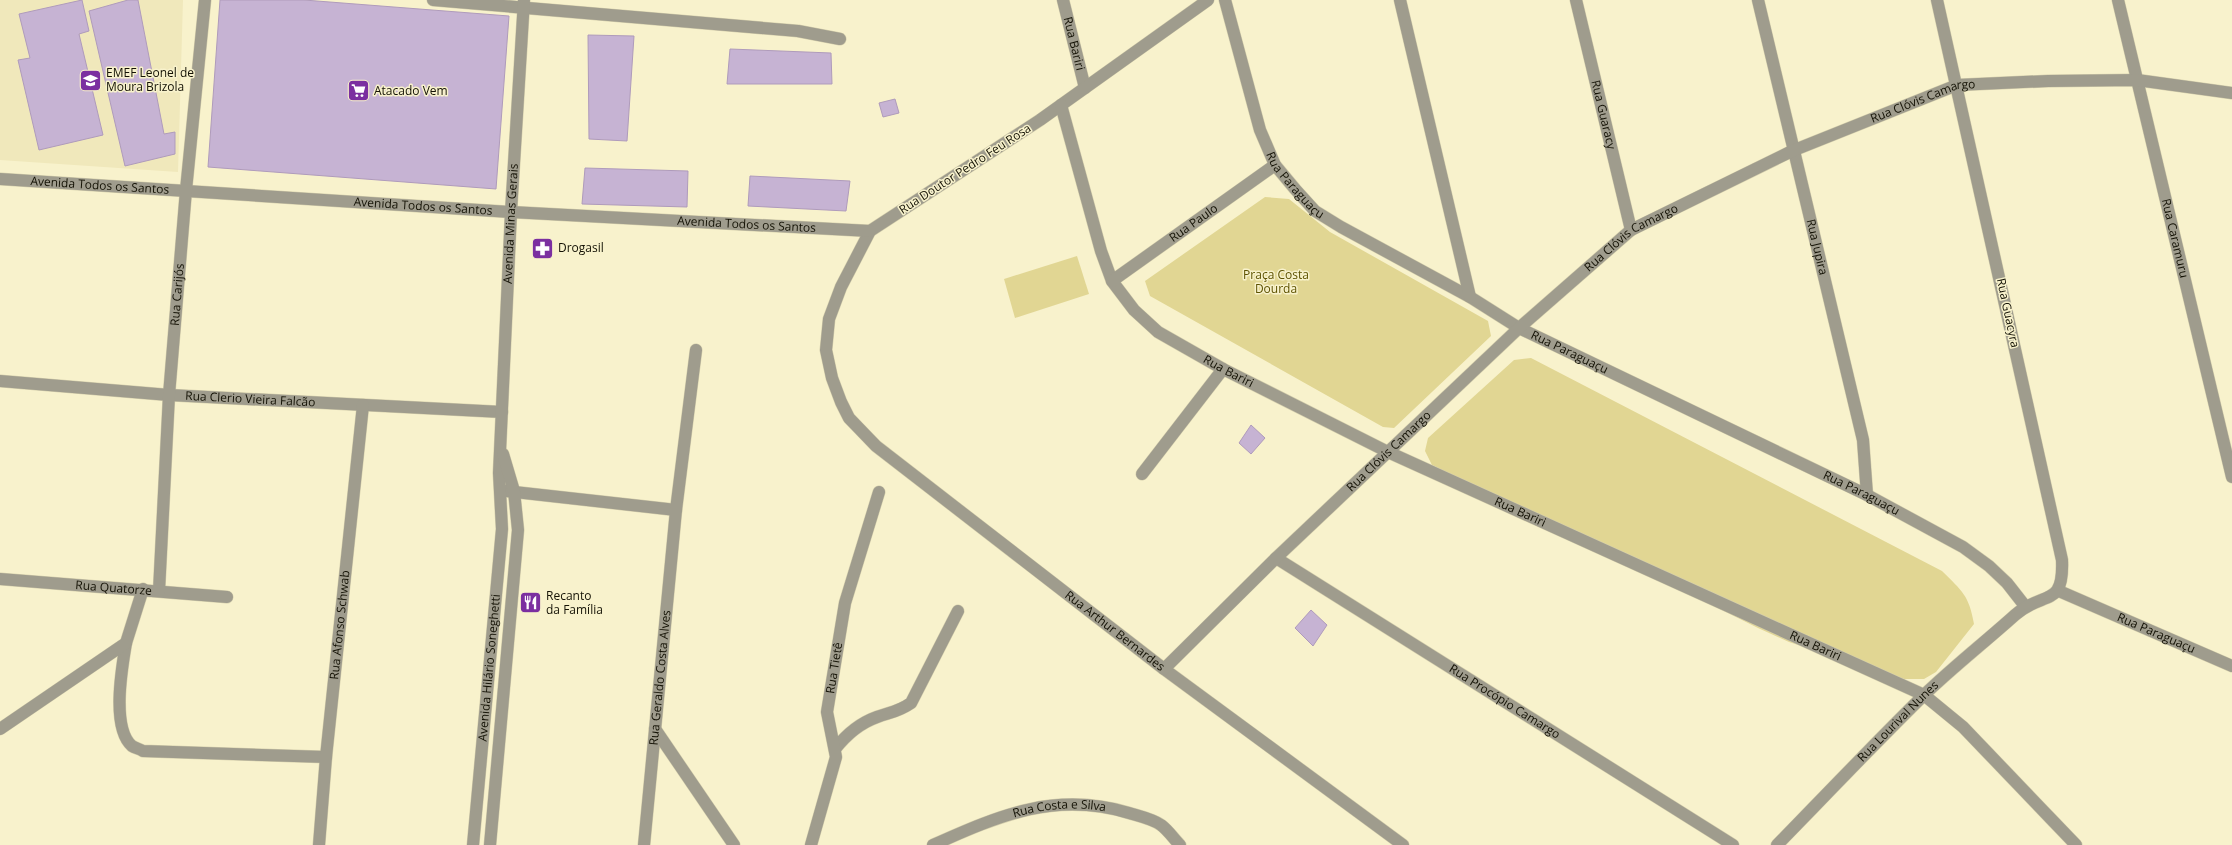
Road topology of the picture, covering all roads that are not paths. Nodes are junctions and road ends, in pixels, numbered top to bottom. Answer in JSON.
{"nodes":[{"id":1,"x":206,"y":0,"type":"edge"},
{"id":2,"x":433,"y":0,"type":"edge"},
{"id":3,"x":1063,"y":0,"type":"edge"},
{"id":4,"x":1208,"y":0,"type":"edge"},
{"id":5,"x":1225,"y":0,"type":"edge"},
{"id":6,"x":1400,"y":0,"type":"edge"},
{"id":7,"x":1576,"y":0,"type":"edge"},
{"id":8,"x":1758,"y":0,"type":"edge"},
{"id":9,"x":1937,"y":0,"type":"edge"},
{"id":10,"x":2118,"y":0,"type":"edge"},
{"id":11,"x":524,"y":4,"type":"edge"},
{"id":12,"x":840,"y":39,"type":"dead end"},
{"id":13,"x":2137,"y":80,"type":"junction"},
{"id":14,"x":1957,"y":85,"type":"junction"},
{"id":15,"x":1085,"y":88,"type":"junction"},
{"id":16,"x":2232,"y":93,"type":"edge"},
{"id":17,"x":1061,"y":106,"type":"junction"},
{"id":18,"x":1792,"y":151,"type":"junction"},
{"id":19,"x":1275,"y":165,"type":"junction"},
{"id":20,"x":0,"y":179,"type":"edge"},
{"id":21,"x":186,"y":190,"type":"junction"},
{"id":22,"x":511,"y":212,"type":"junction"},
{"id":23,"x":1631,"y":230,"type":"junction"},
{"id":24,"x":870,"y":231,"type":"junction"},
{"id":25,"x":1112,"y":281,"type":"junction"},
{"id":26,"x":1470,"y":297,"type":"junction"},
{"id":27,"x":1519,"y":328,"type":"junction"},
{"id":28,"x":696,"y":350,"type":"dead end"},
{"id":29,"x":1223,"y":369,"type":"junction"},
{"id":30,"x":0,"y":381,"type":"edge"},
{"id":31,"x":169,"y":395,"type":"junction"},
{"id":32,"x":841,"y":402,"type":"joint"},
{"id":33,"x":363,"y":405,"type":"junction"},
{"id":34,"x":502,"y":412,"type":"junction"},
{"id":35,"x":500,"y":448,"type":"junction"},
{"id":36,"x":1388,"y":452,"type":"junction"},
{"id":37,"x":1142,"y":474,"type":"dead end"},
{"id":38,"x":2232,"y":477,"type":"edge"},
{"id":39,"x":501,"y":490,"type":"junction"},
{"id":40,"x":514,"y":491,"type":"junction"},
{"id":41,"x":879,"y":492,"type":"dead end"},
{"id":42,"x":1866,"y":495,"type":"junction"},
{"id":43,"x":676,"y":510,"type":"junction"},
{"id":44,"x":1276,"y":558,"type":"junction"},
{"id":45,"x":0,"y":579,"type":"edge"},
{"id":46,"x":143,"y":589,"type":"junction"},
{"id":47,"x":159,"y":591,"type":"junction"},
{"id":48,"x":2059,"y":591,"type":"junction"},
{"id":49,"x":227,"y":597,"type":"dead end"},
{"id":50,"x":2025,"y":606,"type":"junction"},
{"id":51,"x":958,"y":611,"type":"dead end"},
{"id":52,"x":126,"y":643,"type":"junction"},
{"id":53,"x":2232,"y":666,"type":"edge"},
{"id":54,"x":1164,"y":669,"type":"junction"},
{"id":55,"x":1924,"y":695,"type":"junction"},
{"id":56,"x":0,"y":729,"type":"edge"},
{"id":57,"x":655,"y":729,"type":"junction"},
{"id":58,"x":835,"y":749,"type":"junction"},
{"id":59,"x":326,"y":758,"type":"junction"},
{"id":60,"x":319,"y":845,"type":"edge"},
{"id":61,"x":473,"y":845,"type":"edge"},
{"id":62,"x":490,"y":845,"type":"edge"},
{"id":63,"x":644,"y":845,"type":"edge"},
{"id":64,"x":734,"y":845,"type":"edge"},
{"id":65,"x":811,"y":845,"type":"edge"},
{"id":66,"x":933,"y":845,"type":"edge"},
{"id":67,"x":1180,"y":845,"type":"edge"},
{"id":68,"x":1403,"y":845,"type":"edge"},
{"id":69,"x":1733,"y":845,"type":"edge"},
{"id":70,"x":1777,"y":845,"type":"edge"},
{"id":71,"x":2076,"y":845,"type":"edge"}],
"edges":[{"from":1,"to":21,"type":"street","name":"Rua Carijós"},
{"from":2,"to":11,"type":"street"},
{"from":3,"to":15,"type":"street","name":"Rua Bariri"},
{"from":4,"to":15,"type":"street","name":"Rua Doutor Pedro Feu Rosa"},
{"from":5,"to":19,"type":"street","name":"Rua Paraguaçu"},
{"from":6,"to":26,"type":"street"},
{"from":7,"to":23,"type":"street","name":"Rua Guaracy"},
{"from":8,"to":18,"type":"street","name":"Rua Jupira"},
{"from":9,"to":14,"type":"street","name":"Rua Guacyra"},
{"from":10,"to":13,"type":"street","name":"Rua Caramuru"},
{"from":11,"to":12,"type":"street"},
{"from":11,"to":22,"type":"street","name":"Avenida Minas Gerais"},
{"from":13,"to":14,"type":"street","name":"Rua Clóvis Camargo"},
{"from":13,"to":16,"type":"street","name":"Rua Clóvis Camargo"},
{"from":13,"to":38,"type":"street","name":"Rua Caramuru"},
{"from":14,"to":18,"type":"street","name":"Rua Clóvis Camargo"},
{"from":14,"to":48,"type":"street","name":"Rua Guacyra"},
{"from":15,"to":17,"type":"street","name":"Rua Doutor Pedro Feu Rosa"},
{"from":17,"to":24,"type":"street","name":"Rua Doutor Pedro Feu Rosa"},
{"from":17,"to":25,"type":"street","name":"Rua Bariri"},
{"from":18,"to":23,"type":"street","name":"Rua Clóvis Camargo"},
{"from":18,"to":42,"type":"street","name":"Rua Jupira"},
{"from":19,"to":25,"type":"street","name":"Rua Paulo"},
{"from":19,"to":26,"type":"street","name":"Rua Paraguaçu"},
{"from":20,"to":21,"type":"street","name":"Avenida Todos os Santos"},
{"from":21,"to":22,"type":"street","name":"Avenida Todos os Santos"},
{"from":21,"to":31,"type":"street","name":"Rua Carijós"},
{"from":22,"to":24,"type":"street","name":"Avenida Todos os Santos"},
{"from":22,"to":34,"type":"street","name":"Avenida Minas Gerais"},
{"from":23,"to":27,"type":"street","name":"Rua Clóvis Camargo"},
{"from":24,"to":32,"type":"street","name":"Rua Doutor Pedro Feu Rosa"},
{"from":25,"to":29,"type":"street","name":"Rua Bariri"},
{"from":26,"to":27,"type":"street","name":"Rua Paraguaçu"},
{"from":27,"to":36,"type":"street","name":"Rua Clóvis Camargo"},
{"from":27,"to":42,"type":"street","name":"Rua Paraguaçu"},
{"from":28,"to":43,"type":"street","name":"Rua Geraldo Costa Alves"},
{"from":29,"to":36,"type":"street","name":"Rua Bariri"},
{"from":29,"to":37,"type":"street"},
{"from":30,"to":31,"type":"street","name":"Rua Clerio Vieira Falcão"},
{"from":31,"to":33,"type":"street","name":"Rua Clerio Vieira Falcão"},
{"from":31,"to":47,"type":"street","name":"Rua Carijós"},
{"from":32,"to":54,"type":"street","name":"Rua Arthur Bernardes"},
{"from":33,"to":34,"type":"street","name":"Rua Clerio Vieira Falcão"},
{"from":33,"to":59,"type":"street","name":"Rua Afonso Schwab"},
{"from":34,"to":35,"type":"street","name":"Avenida Minas Gerais"},
{"from":35,"to":39,"type":"street","name":"Avenida Minas Gerais"},
{"from":35,"to":40,"type":"street","name":"Avenida Minas Gerais"},
{"from":36,"to":44,"type":"street","name":"Rua Clóvis Camargo"},
{"from":36,"to":55,"type":"street","name":"Rua Bariri"},
{"from":39,"to":40,"type":"street"},
{"from":39,"to":61,"type":"street","name":"Avenida Hilário Soneghetti"},
{"from":40,"to":43,"type":"street"},
{"from":40,"to":62,"type":"street","name":"Avenida Hilário Soneghetti"},
{"from":41,"to":58,"type":"street","name":"Rua Tietê"},
{"from":42,"to":50,"type":"street","name":"Rua Paraguaçu"},
{"from":43,"to":57,"type":"street","name":"Rua Geraldo Costa Alves"},
{"from":44,"to":54,"type":"street","name":"Rua Clóvis Camargo"},
{"from":44,"to":69,"type":"street","name":"Rua Procópio Camargo"},
{"from":45,"to":46,"type":"street","name":"Rua Quatorze"},
{"from":46,"to":47,"type":"street","name":"Rua Quatorze"},
{"from":46,"to":52,"type":"street"},
{"from":47,"to":49,"type":"street","name":"Rua Quatorze"},
{"from":48,"to":50,"type":"street"},
{"from":48,"to":53,"type":"street","name":"Rua Paraguaçu"},
{"from":50,"to":55,"type":"street","name":"Rua Lourival Nunes"},
{"from":51,"to":58,"type":"street"},
{"from":52,"to":56,"type":"street"},
{"from":52,"to":59,"type":"street"},
{"from":54,"to":68,"type":"street","name":"Rua Arthur Bernardes"},
{"from":55,"to":70,"type":"street","name":"Rua Lourival Nunes"},
{"from":55,"to":71,"type":"street","name":"Rua Bariri"},
{"from":57,"to":63,"type":"street","name":"Rua Geraldo Costa Alves"},
{"from":57,"to":64,"type":"street"},
{"from":58,"to":65,"type":"street","name":"Rua Tietê"},
{"from":59,"to":60,"type":"street","name":"Rua Afonso Schwab"},
{"from":66,"to":67,"type":"street","name":"Rua Costa e Silva"}]}
